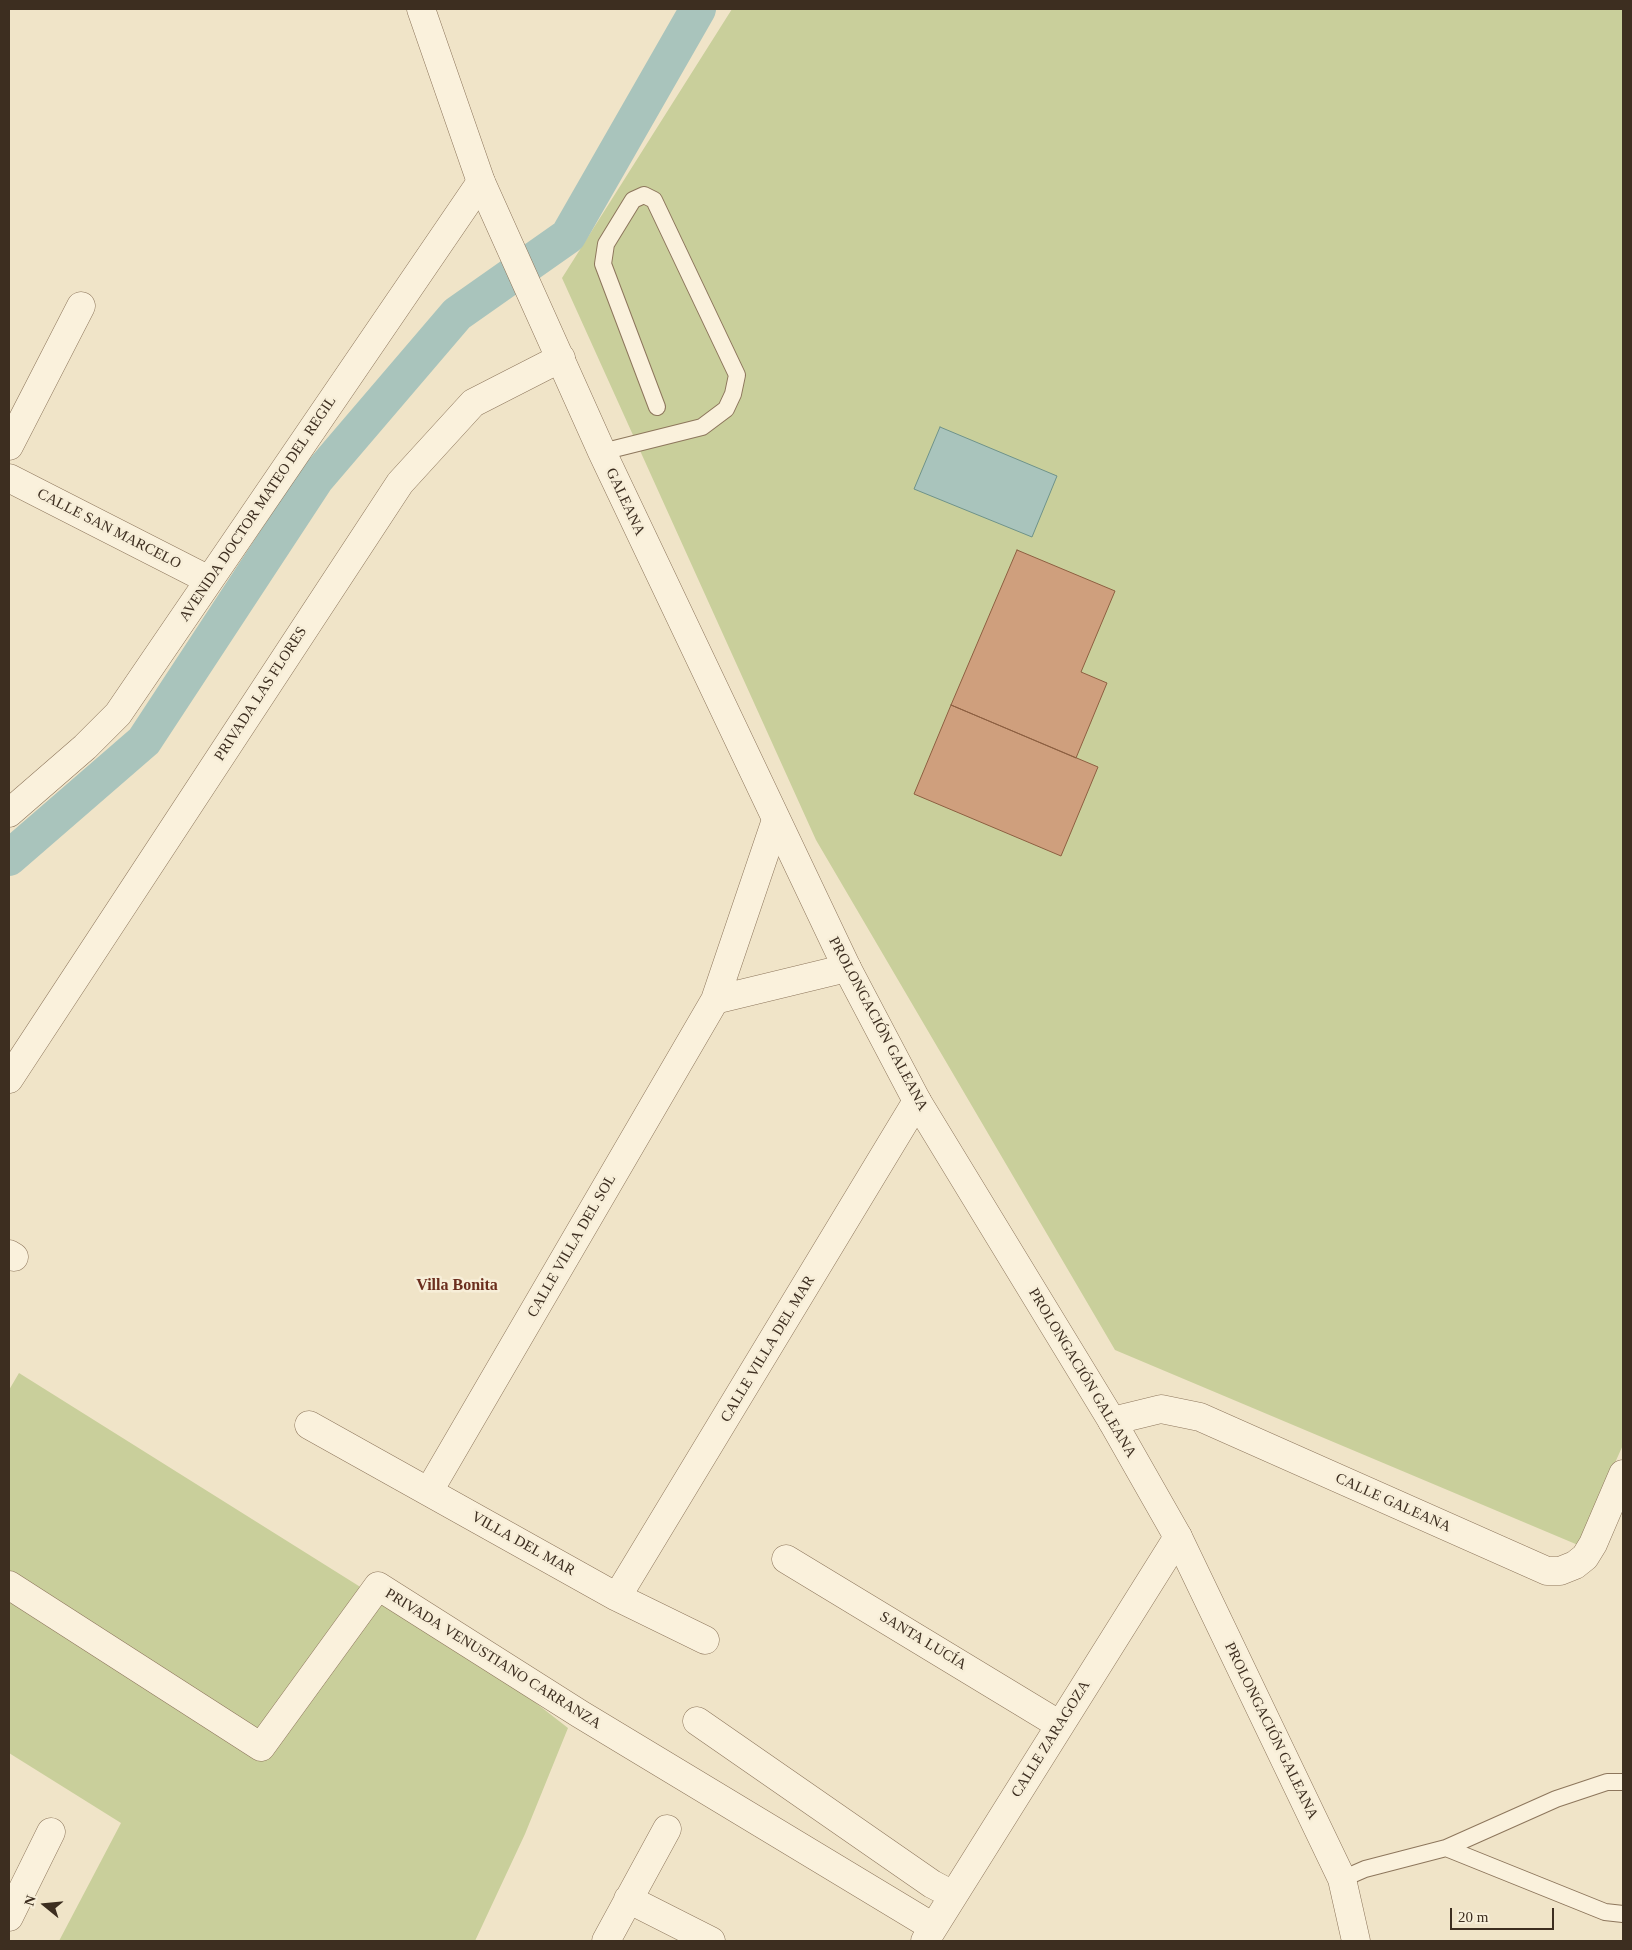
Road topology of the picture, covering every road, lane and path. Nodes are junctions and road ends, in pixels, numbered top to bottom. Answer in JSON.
{"nodes":[{"id":1,"x":421,"y":9,"type":"edge"},
{"id":2,"x":480,"y":182,"type":"junction"},
{"id":3,"x":81,"y":306,"type":"dead end"},
{"id":4,"x":561,"y":358,"type":"junction"},
{"id":5,"x":657,"y":407,"type":"dead end"},
{"id":6,"x":9,"y":446,"type":"edge"},
{"id":7,"x":602,"y":452,"type":"junction"},
{"id":8,"x":9,"y":478,"type":"edge"},
{"id":9,"x":209,"y":580,"type":"junction"},
{"id":10,"x":9,"y":813,"type":"edge"},
{"id":11,"x":776,"y":820,"type":"junction"},
{"id":12,"x":847,"y":968,"type":"junction"},
{"id":13,"x":715,"y":1000,"type":"junction"},
{"id":14,"x":9,"y":1079,"type":"edge"},
{"id":15,"x":917,"y":1101,"type":"junction"},
{"id":16,"x":1112,"y":1421,"type":"junction"},
{"id":17,"x":309,"y":1425,"type":"dead end"},
{"id":18,"x":1623,"y":1474,"type":"edge"},
{"id":19,"x":429,"y":1491,"type":"junction"},
{"id":20,"x":1178,"y":1537,"type":"junction"},
{"id":21,"x":786,"y":1559,"type":"dead end"},
{"id":22,"x":9,"y":1585,"type":"edge"},
{"id":23,"x":617,"y":1597,"type":"junction"},
{"id":24,"x":705,"y":1640,"type":"dead end"},
{"id":25,"x":697,"y":1721,"type":"dead end"},
{"id":26,"x":1060,"y":1724,"type":"junction"},
{"id":27,"x":1623,"y":1782,"type":"edge"},
{"id":28,"x":667,"y":1829,"type":"dead end"},
{"id":29,"x":51,"y":1832,"type":"dead end"},
{"id":30,"x":1446,"y":1848,"type":"junction"},
{"id":31,"x":1342,"y":1879,"type":"junction"},
{"id":32,"x":953,"y":1896,"type":"junction"},
{"id":33,"x":628,"y":1899,"type":"junction"},
{"id":34,"x":1623,"y":1914,"type":"edge"},
{"id":35,"x":9,"y":1918,"type":"edge"},
{"id":36,"x":929,"y":1934,"type":"edge"},
{"id":37,"x":606,"y":1941,"type":"edge"},
{"id":38,"x":711,"y":1941,"type":"edge"},
{"id":39,"x":1356,"y":1941,"type":"edge"}],
"edges":[{"from":1,"to":2,"type":"street","name":"GALEANA"},
{"from":2,"to":4,"type":"street","name":"GALEANA"},
{"from":2,"to":9,"type":"street","name":"AVENIDA DOCTOR MATEO DEL REGIL"},
{"from":3,"to":6,"type":"street"},
{"from":4,"to":7,"type":"street","name":"GALEANA"},
{"from":4,"to":14,"type":"street","name":"PRIVADA LAS FLORES"},
{"from":5,"to":7,"type":"lane"},
{"from":7,"to":11,"type":"street","name":"GALEANA"},
{"from":8,"to":9,"type":"street","name":"CALLE SAN MARCELO"},
{"from":9,"to":10,"type":"street","name":"AVENIDA DOCTOR MATEO DEL REGIL"},
{"from":11,"to":12,"type":"street","name":"PROLONGACIÓN GALEANA"},
{"from":11,"to":13,"type":"street","name":"CALLE VILLA DEL SOL"},
{"from":12,"to":13,"type":"street"},
{"from":12,"to":15,"type":"street","name":"PROLONGACIÓN GALEANA"},
{"from":13,"to":19,"type":"street","name":"CALLE VILLA DEL SOL"},
{"from":15,"to":16,"type":"street","name":"PROLONGACIÓN GALEANA"},
{"from":15,"to":23,"type":"street","name":"CALLE VILLA DEL MAR"},
{"from":16,"to":18,"type":"street","name":"CALLE GALEANA"},
{"from":16,"to":20,"type":"street","name":"PROLONGACIÓN GALEANA"},
{"from":17,"to":19,"type":"street","name":"VILLA DEL MAR"},
{"from":19,"to":23,"type":"street","name":"VILLA DEL MAR"},
{"from":20,"to":26,"type":"street","name":"CALLE ZARAGOZA"},
{"from":20,"to":31,"type":"street","name":"PROLONGACIÓN GALEANA"},
{"from":21,"to":26,"type":"street","name":"SANTA LUCÍA"},
{"from":22,"to":36,"type":"street","name":"PRIVADA VENUSTIANO CARRANZA"},
{"from":23,"to":24,"type":"street","name":"VILLA DEL MAR"},
{"from":25,"to":32,"type":"street"},
{"from":26,"to":32,"type":"street","name":"CALLE ZARAGOZA"},
{"from":27,"to":30,"type":"lane"},
{"from":28,"to":33,"type":"street"},
{"from":29,"to":35,"type":"street"},
{"from":30,"to":31,"type":"lane"},
{"from":30,"to":34,"type":"lane"},
{"from":31,"to":39,"type":"street","name":"PROLONGACIÓN GALEANA"},
{"from":32,"to":36,"type":"street","name":"CALLE ZARAGOZA"},
{"from":33,"to":37,"type":"street"},
{"from":33,"to":38,"type":"street"}]}
